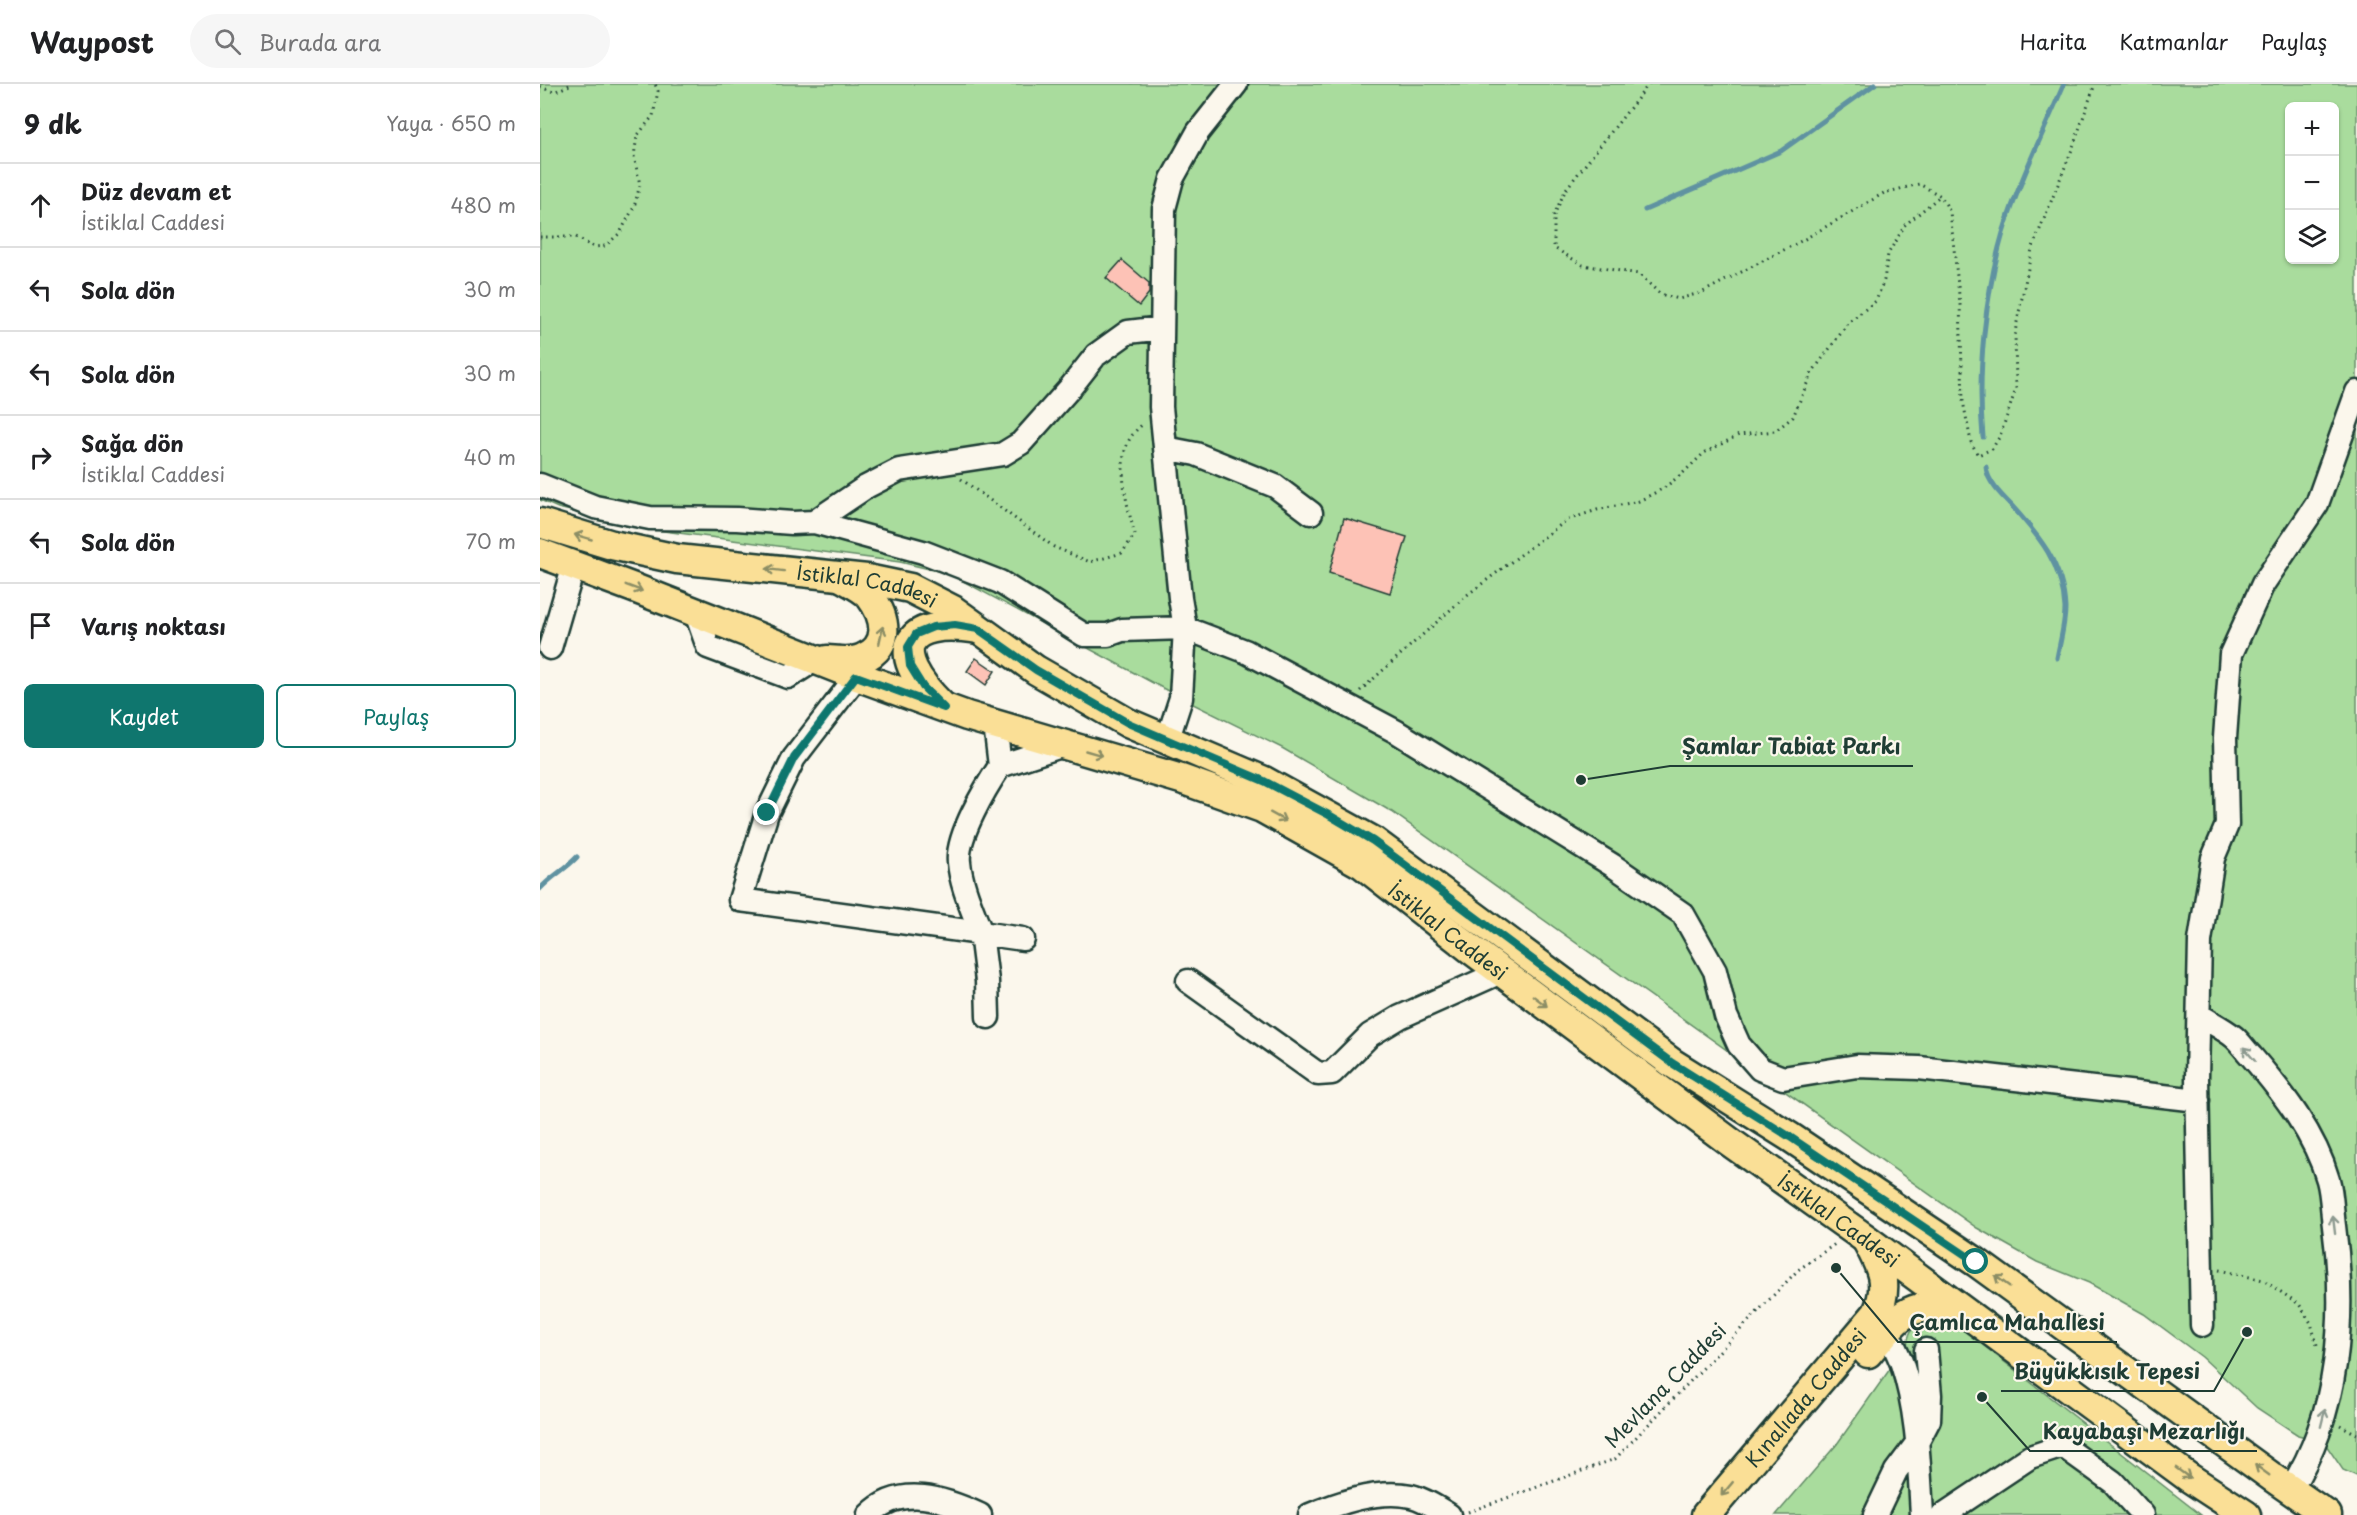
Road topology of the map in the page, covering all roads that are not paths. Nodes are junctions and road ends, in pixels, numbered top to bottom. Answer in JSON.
{"nodes":[{"id":1,"x":1236,"y":84,"type":"edge"},
{"id":2,"x":1162,"y":328,"type":"junction"},
{"id":3,"x":2357,"y":392,"type":"edge"},
{"id":4,"x":1165,"y":448,"type":"junction"},
{"id":5,"x":540,"y":485,"type":"edge"},
{"id":6,"x":1311,"y":513,"type":"dead end"},
{"id":7,"x":814,"y":522,"type":"junction"},
{"id":8,"x":540,"y":523,"type":"edge"},
{"id":9,"x":540,"y":553,"type":"edge"},
{"id":10,"x":574,"y":565,"type":"junction"},
{"id":11,"x":843,"y":578,"type":"junction"},
{"id":12,"x":1185,"y":628,"type":"junction"},
{"id":13,"x":978,"y":629,"type":"junction"},
{"id":14,"x":550,"y":648,"type":"dead end"},
{"id":15,"x":815,"y":660,"type":"junction"},
{"id":16,"x":856,"y":676,"type":"junction"},
{"id":17,"x":944,"y":708,"type":"junction"},
{"id":18,"x":995,"y":724,"type":"junction"},
{"id":19,"x":1167,"y":741,"type":"junction"},
{"id":20,"x":1064,"y":745,"type":"junction"},
{"id":21,"x":1000,"y":766,"type":"junction"},
{"id":22,"x":981,"y":933,"type":"junction"},
{"id":23,"x":1023,"y":939,"type":"dead end"},
{"id":24,"x":1501,"y":972,"type":"junction"},
{"id":25,"x":1188,"y":981,"type":"dead end"},
{"id":26,"x":2199,"y":1015,"type":"junction"},
{"id":27,"x":988,"y":1017,"type":"dead end"},
{"id":28,"x":2198,"y":1100,"type":"junction"},
{"id":29,"x":1866,"y":1239,"type":"junction"},
{"id":30,"x":1883,"y":1291,"type":"junction"},
{"id":31,"x":1907,"y":1311,"type":"junction"},
{"id":32,"x":1962,"y":1311,"type":"junction"},
{"id":33,"x":2202,"y":1324,"type":"dead end"},
{"id":34,"x":1887,"y":1331,"type":"junction"},
{"id":35,"x":1926,"y":1350,"type":"dead end"},
{"id":36,"x":1917,"y":1443,"type":"junction"},
{"id":37,"x":2290,"y":1490,"type":"junction"},
{"id":38,"x":869,"y":1515,"type":"edge"},
{"id":39,"x":980,"y":1515,"type":"edge"},
{"id":40,"x":1310,"y":1515,"type":"edge"},
{"id":41,"x":1449,"y":1515,"type":"edge"},
{"id":42,"x":1706,"y":1515,"type":"edge"},
{"id":43,"x":1731,"y":1515,"type":"edge"},
{"id":44,"x":1875,"y":1515,"type":"edge"},
{"id":45,"x":1922,"y":1515,"type":"edge"},
{"id":46,"x":1943,"y":1515,"type":"edge"},
{"id":47,"x":2143,"y":1515,"type":"edge"},
{"id":48,"x":2246,"y":1515,"type":"edge"},
{"id":49,"x":2327,"y":1515,"type":"edge"}],
"edges":[{"from":1,"to":2,"type":"street"},
{"from":2,"to":4,"type":"street"},
{"from":2,"to":7,"type":"street"},
{"from":3,"to":26,"type":"street"},
{"from":4,"to":6,"type":"street"},
{"from":4,"to":12,"type":"street"},
{"from":5,"to":7,"type":"street"},
{"from":7,"to":12,"type":"street"},
{"from":11,"to":8,"type":"main road","name":"İstiklal Caddesi","one_way":true},
{"from":9,"to":10,"type":"main road","name":"İstiklal Caddesi"},
{"from":10,"to":14,"type":"street"},
{"from":10,"to":15,"type":"main road","name":"İstiklal Caddesi","one_way":true},
{"from":11,"to":13,"type":"main road","name":"İstiklal Caddesi"},
{"from":15,"to":11,"type":"main road","one_way":true},
{"from":12,"to":19,"type":"street"},
{"from":12,"to":28,"type":"street"},
{"from":13,"to":17,"type":"main road"},
{"from":13,"to":19,"type":"main road","name":"İstiklal Caddesi"},
{"from":15,"to":16,"type":"main road","name":"İstiklal Caddesi"},
{"from":16,"to":17,"type":"main road","name":"İstiklal Caddesi"},
{"from":16,"to":22,"type":"street"},
{"from":17,"to":18,"type":"main road","name":"İstiklal Caddesi"},
{"from":18,"to":20,"type":"main road","name":"İstiklal Caddesi"},
{"from":18,"to":21,"type":"street"},
{"from":37,"to":19,"type":"main road","name":"İstiklal Caddesi","one_way":true},
{"from":20,"to":21,"type":"street"},
{"from":20,"to":24,"type":"main road","name":"İstiklal Caddesi","one_way":true},
{"from":21,"to":22,"type":"street"},
{"from":22,"to":23,"type":"street"},
{"from":22,"to":27,"type":"street"},
{"from":24,"to":25,"type":"street"},
{"from":24,"to":29,"type":"main road","name":"İstiklal Caddesi","one_way":true},
{"from":26,"to":28,"type":"street"},
{"from":37,"to":26,"type":"street","one_way":true},
{"from":28,"to":33,"type":"street"},
{"from":29,"to":30,"type":"main road"},
{"from":29,"to":32,"type":"main road","name":"İstiklal Caddesi"},
{"from":30,"to":31,"type":"main road"},
{"from":30,"to":42,"type":"main road","name":"Kınalıada Caddesi","one_way":true},
{"from":31,"to":32,"type":"main road"},
{"from":31,"to":34,"type":"main road","name":"Kınalıada Caddesi"},
{"from":32,"to":48,"type":"main road","name":"İstiklal Caddesi","one_way":true},
{"from":34,"to":36,"type":"street"},
{"from":34,"to":43,"type":"main road","name":"Kınalıada Caddesi"},
{"from":35,"to":36,"type":"street"},
{"from":36,"to":44,"type":"street"},
{"from":36,"to":45,"type":"street"},
{"from":37,"to":49,"type":"main road","name":"İstiklal Caddesi"},
{"from":38,"to":39,"type":"street"},
{"from":40,"to":41,"type":"street"},
{"from":46,"to":47,"type":"street"}]}
